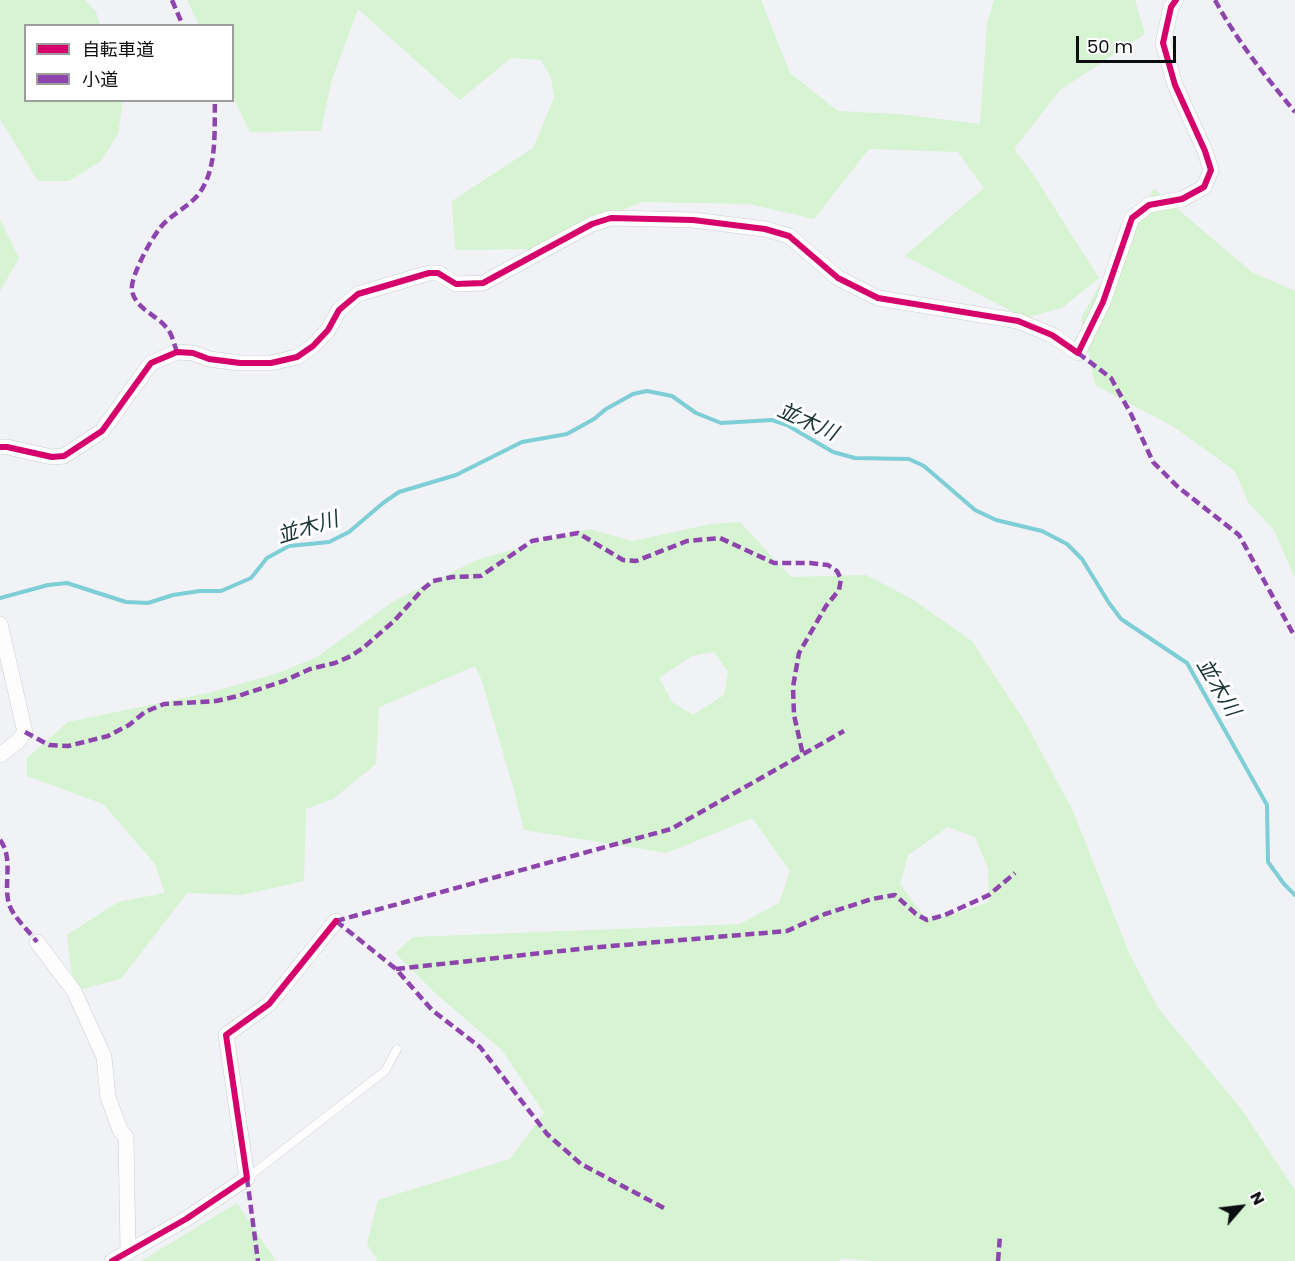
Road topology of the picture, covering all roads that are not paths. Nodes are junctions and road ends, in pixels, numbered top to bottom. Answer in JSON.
{"nodes":[{"id":1,"x":1176,"y":0,"type":"edge"},
{"id":2,"x":0,"y":447,"type":"edge"},
{"id":3,"x":0,"y":624,"type":"edge"},
{"id":4,"x":0,"y":755,"type":"edge"},
{"id":5,"x":336,"y":921,"type":"dead end"},
{"id":6,"x":37,"y":942,"type":"dead end"},
{"id":7,"x":397,"y":1049,"type":"dead end"},
{"id":8,"x":247,"y":1178,"type":"junction"},
{"id":9,"x":128,"y":1251,"type":"junction"},
{"id":10,"x":112,"y":1261,"type":"edge"}],
"edges":[{"from":1,"to":2,"type":"street"},
{"from":3,"to":4,"type":"street"},
{"from":5,"to":8,"type":"street"},
{"from":6,"to":9,"type":"street"},
{"from":7,"to":8,"type":"lane"},
{"from":8,"to":9,"type":"street"},
{"from":9,"to":10,"type":"street"}]}
